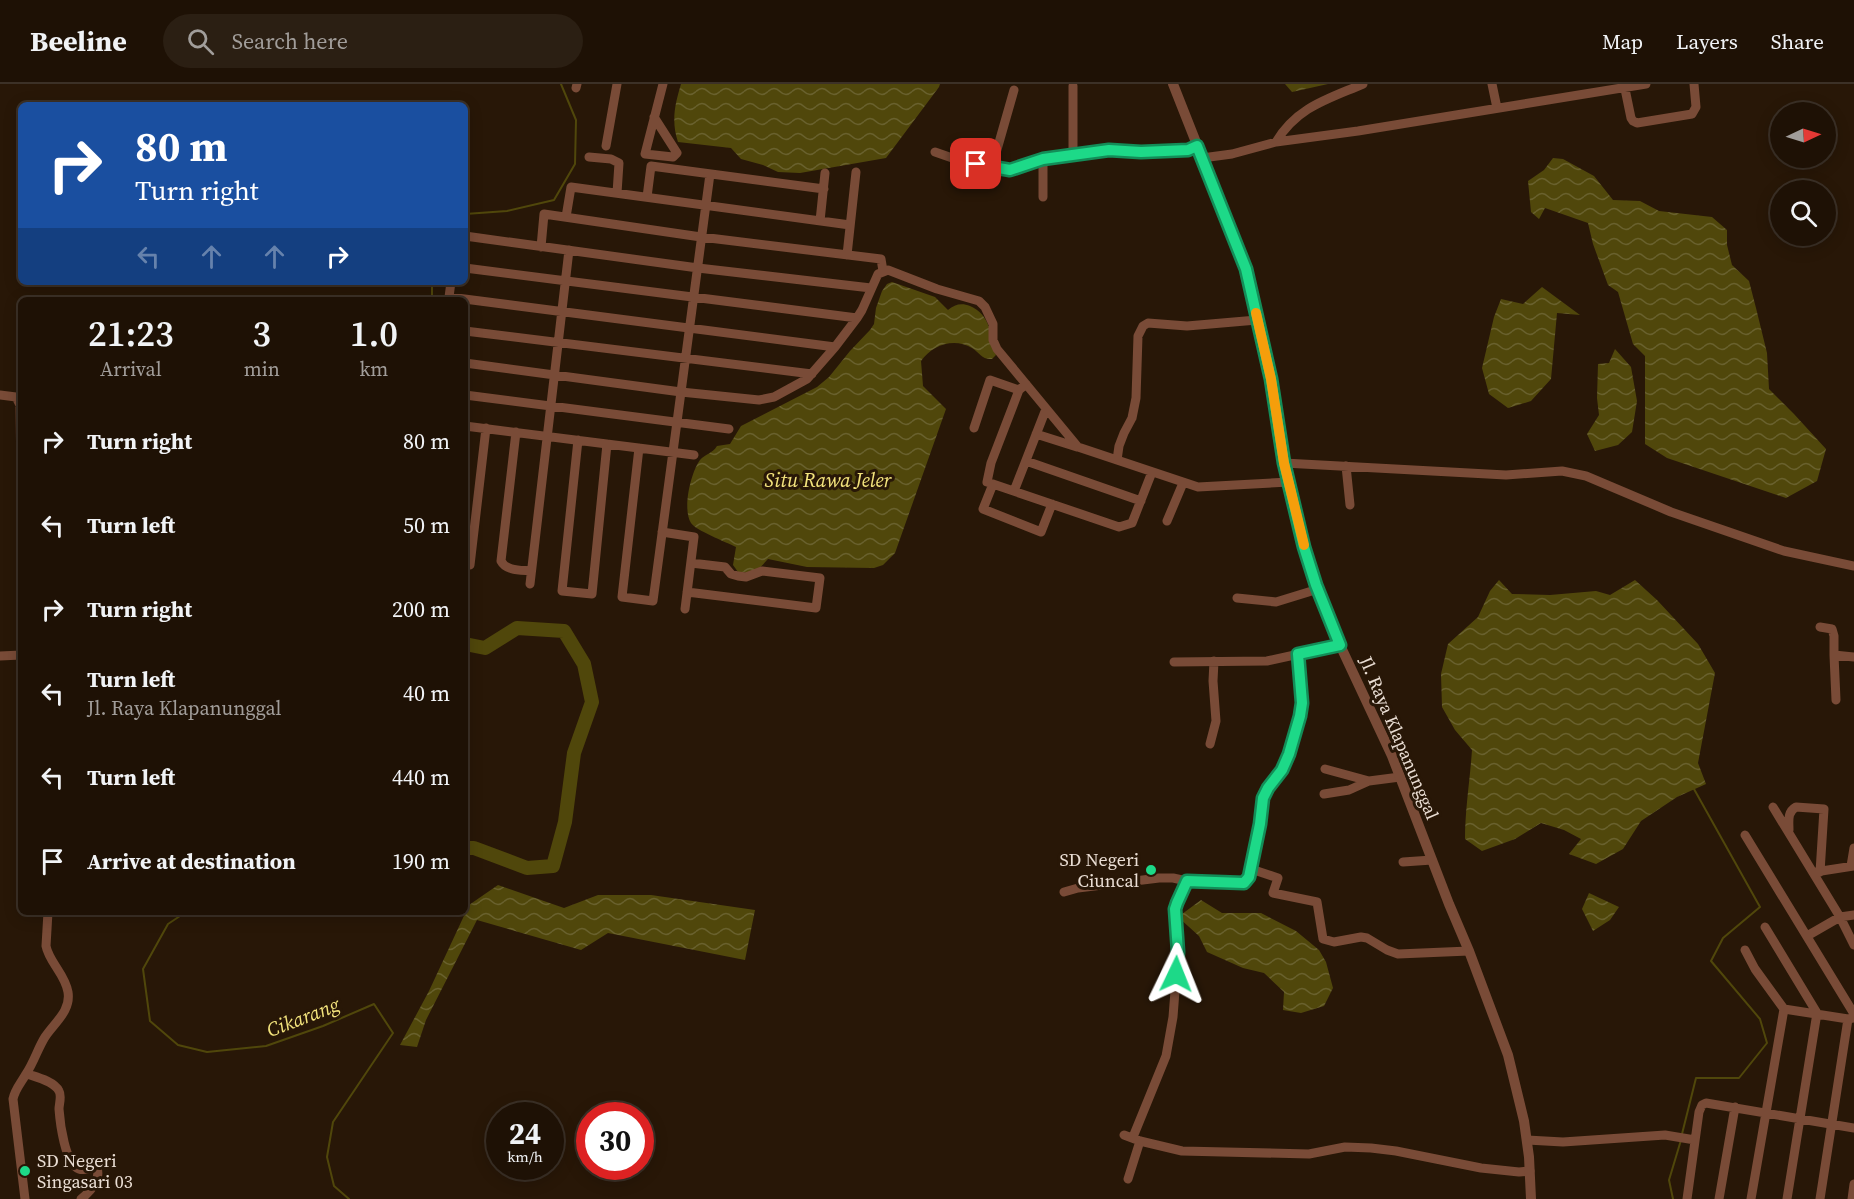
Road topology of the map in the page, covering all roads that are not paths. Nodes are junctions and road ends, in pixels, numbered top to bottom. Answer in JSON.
{"nodes":[{"id":1,"x":617,"y":84,"type":"edge"},
{"id":2,"x":663,"y":84,"type":"edge"},
{"id":3,"x":1173,"y":84,"type":"edge"},
{"id":4,"x":1363,"y":84,"type":"edge"},
{"id":5,"x":1492,"y":84,"type":"edge"},
{"id":6,"x":1646,"y":84,"type":"edge"},
{"id":7,"x":1694,"y":84,"type":"edge"},
{"id":8,"x":1073,"y":86,"type":"dead end"},
{"id":9,"x":1624,"y":86,"type":"edge"},
{"id":10,"x":1589,"y":89,"type":"edge"},
{"id":11,"x":1014,"y":90,"type":"dead end"},
{"id":12,"x":1497,"y":108,"type":"junction"},
{"id":13,"x":654,"y":117,"type":"junction"},
{"id":14,"x":1276,"y":142,"type":"junction"},
{"id":15,"x":606,"y":146,"type":"dead end"},
{"id":16,"x":1197,"y":146,"type":"junction"},
{"id":17,"x":935,"y":152,"type":"dead end"},
{"id":18,"x":1073,"y":154,"type":"junction"},
{"id":19,"x":590,"y":157,"type":"dead end"},
{"id":20,"x":1202,"y":158,"type":"junction"},
{"id":21,"x":1043,"y":159,"type":"junction"},
{"id":22,"x":992,"y":167,"type":"junction"},
{"id":23,"x":856,"y":172,"type":"dead end"},
{"id":24,"x":825,"y":173,"type":"dead end"},
{"id":25,"x":710,"y":174,"type":"junction"},
{"id":26,"x":824,"y":189,"type":"junction"},
{"id":27,"x":617,"y":193,"type":"junction"},
{"id":28,"x":647,"y":197,"type":"junction"},
{"id":29,"x":1043,"y":197,"type":"dead end"},
{"id":30,"x":706,"y":205,"type":"junction"},
{"id":31,"x":566,"y":217,"type":"junction"},
{"id":32,"x":820,"y":221,"type":"junction"},
{"id":33,"x":850,"y":225,"type":"junction"},
{"id":34,"x":468,"y":236,"type":"edge"},
{"id":35,"x":702,"y":237,"type":"junction"},
{"id":36,"x":541,"y":247,"type":"junction"},
{"id":37,"x":569,"y":250,"type":"junction"},
{"id":38,"x":847,"y":255,"type":"junction"},
{"id":39,"x":468,"y":268,"type":"edge"},
{"id":40,"x":698,"y":268,"type":"junction"},
{"id":41,"x":883,"y":271,"type":"junction"},
{"id":42,"x":566,"y":281,"type":"junction"},
{"id":43,"x":872,"y":288,"type":"junction"},
{"id":44,"x":693,"y":298,"type":"junction"},
{"id":45,"x":468,"y":300,"type":"edge"},
{"id":46,"x":562,"y":312,"type":"junction"},
{"id":47,"x":857,"y":318,"type":"junction"},
{"id":48,"x":1257,"y":320,"type":"junction"},
{"id":49,"x":689,"y":328,"type":"junction"},
{"id":50,"x":468,"y":331,"type":"edge"},
{"id":51,"x":558,"y":342,"type":"junction"},
{"id":52,"x":835,"y":347,"type":"junction"},
{"id":53,"x":686,"y":358,"type":"junction"},
{"id":54,"x":468,"y":363,"type":"edge"},
{"id":55,"x":812,"y":374,"type":"junction"},
{"id":56,"x":554,"y":375,"type":"junction"},
{"id":57,"x":1022,"y":387,"type":"junction"},
{"id":58,"x":681,"y":392,"type":"junction"},
{"id":59,"x":0,"y":395,"type":"edge"},
{"id":60,"x":468,"y":395,"type":"edge"},
{"id":61,"x":18,"y":401,"type":"edge"},
{"id":62,"x":550,"y":406,"type":"junction"},
{"id":63,"x":1046,"y":409,"type":"junction"},
{"id":64,"x":677,"y":422,"type":"junction"},
{"id":65,"x":468,"y":426,"type":"edge"},
{"id":66,"x":486,"y":428,"type":"junction"},
{"id":67,"x":974,"y":428,"type":"dead end"},
{"id":68,"x":729,"y":429,"type":"dead end"},
{"id":69,"x":516,"y":432,"type":"junction"},
{"id":70,"x":1036,"y":434,"type":"junction"},
{"id":71,"x":547,"y":436,"type":"junction"},
{"id":72,"x":578,"y":440,"type":"junction"},
{"id":73,"x":607,"y":444,"type":"junction"},
{"id":74,"x":1078,"y":447,"type":"junction"},
{"id":75,"x":639,"y":448,"type":"junction"},
{"id":76,"x":673,"y":453,"type":"junction"},
{"id":77,"x":694,"y":455,"type":"dead end"},
{"id":78,"x":1117,"y":460,"type":"junction"},
{"id":79,"x":1026,"y":461,"type":"junction"},
{"id":80,"x":1284,"y":463,"type":"junction"},
{"id":81,"x":1346,"y":466,"type":"junction"},
{"id":82,"x":1152,"y":472,"type":"junction"},
{"id":83,"x":1289,"y":482,"type":"junction"},
{"id":84,"x":1183,"y":483,"type":"junction"},
{"id":85,"x":993,"y":484,"type":"junction"},
{"id":86,"x":1014,"y":491,"type":"junction"},
{"id":87,"x":1141,"y":501,"type":"junction"},
{"id":88,"x":1052,"y":504,"type":"junction"},
{"id":89,"x":1350,"y":506,"type":"dead end"},
{"id":90,"x":1167,"y":521,"type":"dead end"},
{"id":91,"x":662,"y":532,"type":"junction"},
{"id":92,"x":691,"y":563,"type":"junction"},
{"id":93,"x":470,"y":565,"type":"dead end"},
{"id":94,"x":1854,"y":566,"type":"edge"},
{"id":95,"x":531,"y":571,"type":"junction"},
{"id":96,"x":530,"y":584,"type":"dead end"},
{"id":97,"x":1316,"y":585,"type":"junction"},
{"id":98,"x":687,"y":592,"type":"junction"},
{"id":99,"x":1236,"y":598,"type":"dead end"},
{"id":100,"x":685,"y":609,"type":"dead end"},
{"id":101,"x":1820,"y":627,"type":"dead end"},
{"id":102,"x":1340,"y":645,"type":"junction"},
{"id":103,"x":1298,"y":654,"type":"junction"},
{"id":104,"x":18,"y":655,"type":"edge"},
{"id":105,"x":1834,"y":655,"type":"junction"},
{"id":106,"x":0,"y":656,"type":"edge"},
{"id":107,"x":1854,"y":657,"type":"edge"},
{"id":108,"x":1214,"y":661,"type":"junction"},
{"id":109,"x":1174,"y":662,"type":"dead end"},
{"id":110,"x":1836,"y":700,"type":"dead end"},
{"id":111,"x":1210,"y":744,"type":"dead end"},
{"id":112,"x":1325,"y":769,"type":"dead end"},
{"id":113,"x":1400,"y":777,"type":"junction"},
{"id":114,"x":1369,"y":781,"type":"junction"},
{"id":115,"x":1324,"y":794,"type":"dead end"},
{"id":116,"x":1773,"y":807,"type":"dead end"},
{"id":117,"x":1788,"y":830,"type":"junction"},
{"id":118,"x":1745,"y":835,"type":"dead end"},
{"id":119,"x":1854,"y":848,"type":"edge"},
{"id":120,"x":1432,"y":860,"type":"junction"},
{"id":121,"x":1403,"y":862,"type":"dead end"},
{"id":122,"x":1853,"y":866,"type":"edge"},
{"id":123,"x":1251,"y":869,"type":"junction"},
{"id":124,"x":1816,"y":872,"type":"junction"},
{"id":125,"x":1187,"y":881,"type":"junction"},
{"id":126,"x":1064,"y":892,"type":"dead end"},
{"id":127,"x":48,"y":915,"type":"edge"},
{"id":128,"x":1854,"y":915,"type":"edge"},
{"id":129,"x":1840,"y":917,"type":"junction"},
{"id":130,"x":1765,"y":927,"type":"dead end"},
{"id":131,"x":1807,"y":936,"type":"junction"},
{"id":132,"x":1854,"y":945,"type":"edge"},
{"id":133,"x":1745,"y":950,"type":"dead end"},
{"id":134,"x":1469,"y":951,"type":"junction"},
{"id":135,"x":1784,"y":1009,"type":"junction"},
{"id":136,"x":1817,"y":1013,"type":"junction"},
{"id":137,"x":1852,"y":1017,"type":"edge"},
{"id":138,"x":27,"y":1074,"type":"junction"},
{"id":139,"x":1735,"y":1107,"type":"junction"},
{"id":140,"x":1766,"y":1113,"type":"junction"},
{"id":141,"x":1800,"y":1120,"type":"junction"},
{"id":142,"x":1832,"y":1124,"type":"junction"},
{"id":143,"x":1854,"y":1128,"type":"edge"},
{"id":144,"x":1133,"y":1138,"type":"junction"},
{"id":145,"x":1691,"y":1139,"type":"junction"},
{"id":146,"x":1527,"y":1140,"type":"junction"},
{"id":147,"x":1530,"y":1171,"type":"junction"},
{"id":148,"x":1128,"y":1179,"type":"dead end"},
{"id":149,"x":1854,"y":1184,"type":"edge"},
{"id":150,"x":25,"y":1199,"type":"edge"},
{"id":151,"x":81,"y":1199,"type":"edge"},
{"id":152,"x":1531,"y":1199,"type":"edge"},
{"id":153,"x":1687,"y":1199,"type":"edge"},
{"id":154,"x":1719,"y":1199,"type":"edge"},
{"id":155,"x":1751,"y":1199,"type":"edge"},
{"id":156,"x":1787,"y":1199,"type":"edge"},
{"id":157,"x":1820,"y":1199,"type":"edge"},
{"id":158,"x":1852,"y":1199,"type":"edge"}],
"edges":[{"from":1,"to":15,"type":"street"},
{"from":2,"to":13,"type":"street"},
{"from":3,"to":16,"type":"street","name":"Jl. Raya Klapanunggal"},
{"from":4,"to":14,"type":"street"},
{"from":5,"to":12,"type":"street"},
{"from":6,"to":9,"type":"street"},
{"from":7,"to":9,"type":"street"},
{"from":8,"to":18,"type":"street"},
{"from":9,"to":10,"type":"street"},
{"from":10,"to":12,"type":"street"},
{"from":11,"to":22,"type":"street"},
{"from":12,"to":14,"type":"street"},
{"from":13,"to":13,"type":"street"},
{"from":14,"to":20,"type":"street"},
{"from":16,"to":18,"type":"street"},
{"from":16,"to":20,"type":"street","name":"Jl. Raya Klapanunggal"},
{"from":17,"to":22,"type":"street"},
{"from":18,"to":21,"type":"street"},
{"from":19,"to":27,"type":"street"},
{"from":20,"to":48,"type":"street","name":"Jl. Raya Klapanunggal"},
{"from":21,"to":22,"type":"street"},
{"from":21,"to":29,"type":"street"},
{"from":23,"to":33,"type":"street"},
{"from":24,"to":26,"type":"street"},
{"from":25,"to":26,"type":"street"},
{"from":25,"to":28,"type":"street"},
{"from":25,"to":30,"type":"street"},
{"from":26,"to":32,"type":"street"},
{"from":27,"to":28,"type":"street"},
{"from":27,"to":31,"type":"street"},
{"from":28,"to":30,"type":"street"},
{"from":30,"to":32,"type":"street"},
{"from":30,"to":35,"type":"street"},
{"from":31,"to":35,"type":"street"},
{"from":31,"to":36,"type":"street"},
{"from":32,"to":33,"type":"street"},
{"from":33,"to":38,"type":"street"},
{"from":34,"to":36,"type":"street"},
{"from":35,"to":38,"type":"street"},
{"from":35,"to":40,"type":"street"},
{"from":36,"to":37,"type":"street"},
{"from":37,"to":40,"type":"street"},
{"from":37,"to":42,"type":"street"},
{"from":38,"to":41,"type":"street"},
{"from":39,"to":42,"type":"street"},
{"from":40,"to":43,"type":"street"},
{"from":40,"to":44,"type":"street"},
{"from":41,"to":43,"type":"street"},
{"from":41,"to":57,"type":"street"},
{"from":42,"to":44,"type":"street"},
{"from":42,"to":46,"type":"street"},
{"from":43,"to":47,"type":"street"},
{"from":44,"to":47,"type":"street"},
{"from":44,"to":49,"type":"street"},
{"from":45,"to":46,"type":"street"},
{"from":46,"to":49,"type":"street"},
{"from":46,"to":51,"type":"street"},
{"from":47,"to":52,"type":"street"},
{"from":48,"to":78,"type":"street"},
{"from":48,"to":80,"type":"street","name":"Jl. Raya Klapanunggal"},
{"from":49,"to":52,"type":"street"},
{"from":49,"to":53,"type":"street"},
{"from":50,"to":51,"type":"street"},
{"from":51,"to":53,"type":"street"},
{"from":51,"to":56,"type":"street"},
{"from":52,"to":55,"type":"street"},
{"from":53,"to":55,"type":"street"},
{"from":53,"to":58,"type":"street"},
{"from":54,"to":56,"type":"street"},
{"from":55,"to":58,"type":"street"},
{"from":56,"to":58,"type":"street"},
{"from":56,"to":62,"type":"street"},
{"from":57,"to":63,"type":"street"},
{"from":57,"to":67,"type":"street"},
{"from":57,"to":85,"type":"street"},
{"from":58,"to":64,"type":"street"},
{"from":59,"to":61,"type":"street"},
{"from":60,"to":62,"type":"street"},
{"from":62,"to":64,"type":"street"},
{"from":62,"to":71,"type":"street"},
{"from":63,"to":70,"type":"street"},
{"from":63,"to":74,"type":"street"},
{"from":64,"to":68,"type":"street"},
{"from":64,"to":76,"type":"street"},
{"from":65,"to":66,"type":"street"},
{"from":66,"to":69,"type":"street"},
{"from":66,"to":93,"type":"street"},
{"from":69,"to":71,"type":"street"},
{"from":69,"to":95,"type":"street"},
{"from":70,"to":74,"type":"street"},
{"from":70,"to":79,"type":"street"},
{"from":71,"to":72,"type":"street"},
{"from":71,"to":95,"type":"street"},
{"from":72,"to":73,"type":"street"},
{"from":72,"to":73,"type":"street"},
{"from":73,"to":75,"type":"street"},
{"from":74,"to":78,"type":"street"},
{"from":75,"to":76,"type":"street"},
{"from":75,"to":91,"type":"street"},
{"from":76,"to":77,"type":"street"},
{"from":76,"to":91,"type":"street"},
{"from":78,"to":82,"type":"street"},
{"from":79,"to":86,"type":"street"},
{"from":79,"to":87,"type":"street"},
{"from":80,"to":81,"type":"street"},
{"from":80,"to":83,"type":"street","name":"Jl. Raya Klapanunggal"},
{"from":81,"to":89,"type":"street"},
{"from":81,"to":94,"type":"street"},
{"from":82,"to":84,"type":"street"},
{"from":82,"to":87,"type":"street"},
{"from":83,"to":84,"type":"street"},
{"from":83,"to":97,"type":"street","name":"Jl. Raya Klapanunggal"},
{"from":84,"to":90,"type":"street"},
{"from":85,"to":86,"type":"street"},
{"from":85,"to":88,"type":"street"},
{"from":86,"to":88,"type":"street"},
{"from":87,"to":88,"type":"street"},
{"from":91,"to":92,"type":"street"},
{"from":92,"to":98,"type":"street"},
{"from":92,"to":98,"type":"street"},
{"from":95,"to":96,"type":"street"},
{"from":97,"to":99,"type":"street"},
{"from":97,"to":102,"type":"street","name":"Jl. Raya Klapanunggal"},
{"from":98,"to":100,"type":"street"},
{"from":101,"to":105,"type":"street"},
{"from":102,"to":103,"type":"street"},
{"from":102,"to":113,"type":"street","name":"Jl. Raya Klapanunggal"},
{"from":103,"to":108,"type":"street"},
{"from":103,"to":123,"type":"street"},
{"from":104,"to":106,"type":"street"},
{"from":105,"to":107,"type":"street"},
{"from":105,"to":110,"type":"street"},
{"from":108,"to":109,"type":"street"},
{"from":108,"to":111,"type":"street"},
{"from":112,"to":114,"type":"street"},
{"from":113,"to":114,"type":"street"},
{"from":113,"to":120,"type":"street","name":"Jl. Raya Klapanunggal"},
{"from":114,"to":115,"type":"street"},
{"from":116,"to":117,"type":"street"},
{"from":117,"to":124,"type":"street"},
{"from":117,"to":124,"type":"street"},
{"from":118,"to":131,"type":"street"},
{"from":119,"to":122,"type":"street"},
{"from":120,"to":121,"type":"street"},
{"from":120,"to":134,"type":"street","name":"Jl. Raya Klapanunggal"},
{"from":122,"to":124,"type":"street"},
{"from":123,"to":125,"type":"street"},
{"from":123,"to":134,"type":"street"},
{"from":124,"to":129,"type":"street"},
{"from":125,"to":126,"type":"street"},
{"from":125,"to":144,"type":"street"},
{"from":127,"to":138,"type":"street"},
{"from":128,"to":129,"type":"street"},
{"from":129,"to":131,"type":"street"},
{"from":129,"to":132,"type":"street"},
{"from":130,"to":136,"type":"street"},
{"from":131,"to":137,"type":"street"},
{"from":133,"to":135,"type":"street"},
{"from":134,"to":146,"type":"street","name":"Jl. Raya Klapanunggal"},
{"from":135,"to":136,"type":"street"},
{"from":135,"to":140,"type":"street"},
{"from":136,"to":137,"type":"street"},
{"from":136,"to":141,"type":"street"},
{"from":137,"to":142,"type":"street"},
{"from":138,"to":150,"type":"street"},
{"from":138,"to":151,"type":"street"},
{"from":139,"to":140,"type":"street"},
{"from":139,"to":145,"type":"street"},
{"from":139,"to":154,"type":"street"},
{"from":140,"to":141,"type":"street"},
{"from":140,"to":155,"type":"street"},
{"from":141,"to":142,"type":"street"},
{"from":141,"to":156,"type":"street"},
{"from":142,"to":143,"type":"street"},
{"from":142,"to":157,"type":"street"},
{"from":144,"to":147,"type":"street"},
{"from":144,"to":148,"type":"street"},
{"from":145,"to":146,"type":"street"},
{"from":145,"to":153,"type":"street"},
{"from":146,"to":147,"type":"street","name":"Jl. Raya Klapanunggal"},
{"from":147,"to":152,"type":"street","name":"Jl. Raya Klapanunggal"},
{"from":149,"to":158,"type":"street"}]}
